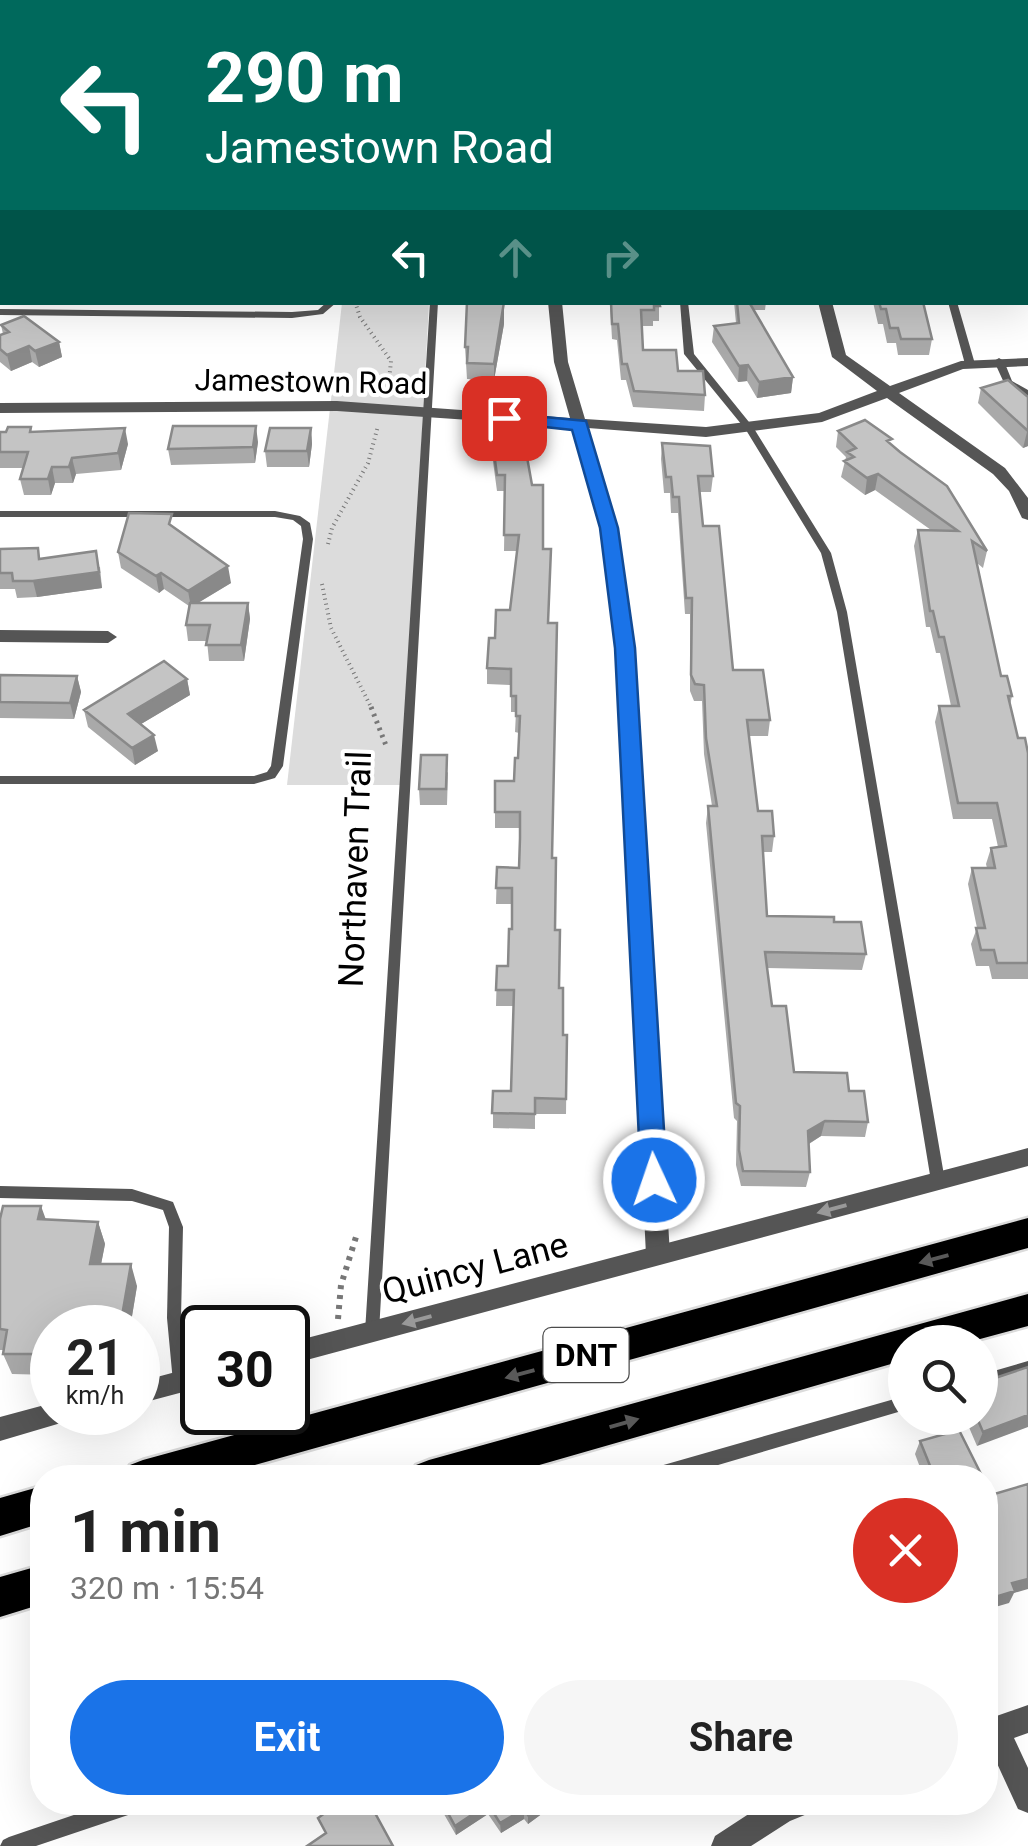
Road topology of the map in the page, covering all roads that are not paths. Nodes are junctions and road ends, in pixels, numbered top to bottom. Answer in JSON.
{"nodes":[{"id":1,"x":328,"y":305,"type":"edge"},
{"id":2,"x":434,"y":305,"type":"edge"},
{"id":3,"x":555,"y":305,"type":"edge"},
{"id":4,"x":684,"y":305,"type":"edge"},
{"id":5,"x":827,"y":305,"type":"edge"},
{"id":6,"x":953,"y":305,"type":"edge"},
{"id":7,"x":0,"y":312,"type":"edge"},
{"id":8,"x":999,"y":362,"type":"junction"},
{"id":9,"x":1028,"y":362,"type":"edge"},
{"id":10,"x":970,"y":364,"type":"junction"},
{"id":11,"x":884,"y":391,"type":"junction"},
{"id":12,"x":1028,"y":394,"type":"edge"},
{"id":13,"x":0,"y":408,"type":"edge"},
{"id":14,"x":428,"y":411,"type":"junction"},
{"id":15,"x":580,"y":425,"type":"junction"},
{"id":16,"x":750,"y":429,"type":"junction"},
{"id":17,"x":0,"y":514,"type":"edge"},
{"id":18,"x":1028,"y":514,"type":"edge"},
{"id":19,"x":0,"y":636,"type":"edge"},
{"id":20,"x":108,"y":637,"type":"dead end"},
{"id":21,"x":0,"y":780,"type":"edge"},
{"id":22,"x":1028,"y":1157,"type":"edge"},
{"id":23,"x":938,"y":1181,"type":"junction"},
{"id":24,"x":0,"y":1192,"type":"edge"},
{"id":25,"x":1028,"y":1233,"type":"edge"},
{"id":26,"x":658,"y":1256,"type":"junction"},
{"id":27,"x":1028,"y":1310,"type":"edge"},
{"id":28,"x":975,"y":1325,"type":"edge"},
{"id":29,"x":372,"y":1332,"type":"junction"},
{"id":30,"x":180,"y":1338,"type":"edge"},
{"id":31,"x":310,"y":1348,"type":"edge"},
{"id":32,"x":888,"y":1350,"type":"edge"},
{"id":33,"x":1028,"y":1368,"type":"edge"},
{"id":34,"x":998,"y":1377,"type":"edge"},
{"id":35,"x":888,"y":1408,"type":"edge"},
{"id":36,"x":30,"y":1425,"type":"edge"},
{"id":37,"x":0,"y":1428,"type":"edge"},
{"id":38,"x":191,"y":1465,"type":"edge"},
{"id":39,"x":475,"y":1465,"type":"edge"},
{"id":40,"x":691,"y":1465,"type":"edge"},
{"id":41,"x":30,"y":1509,"type":"edge"},
{"id":42,"x":0,"y":1517,"type":"edge"},
{"id":43,"x":30,"y":1588,"type":"edge"},
{"id":44,"x":0,"y":1597,"type":"edge"},
{"id":45,"x":1028,"y":1719,"type":"edge"},
{"id":46,"x":998,"y":1730,"type":"edge"},
{"id":47,"x":998,"y":1744,"type":"edge"},
{"id":48,"x":1028,"y":1798,"type":"edge"},
{"id":49,"x":101,"y":1815,"type":"edge"},
{"id":50,"x":774,"y":1815,"type":"edge"},
{"id":51,"x":8,"y":1846,"type":"edge"},
{"id":52,"x":725,"y":1846,"type":"edge"}],
"edges":[{"from":1,"to":7,"type":"lane"},
{"from":2,"to":14,"type":"lane"},
{"from":3,"to":15,"type":"street"},
{"from":4,"to":16,"type":"lane"},
{"from":5,"to":11,"type":"street"},
{"from":6,"to":10,"type":"lane"},
{"from":8,"to":9,"type":"street","name":"Jamestown Road"},
{"from":8,"to":10,"type":"street","name":"Jamestown Road"},
{"from":8,"to":12,"type":"lane"},
{"from":10,"to":11,"type":"street","name":"Jamestown Road"},
{"from":11,"to":16,"type":"street","name":"Jamestown Road"},
{"from":11,"to":18,"type":"street"},
{"from":13,"to":14,"type":"street","name":"Jamestown Road"},
{"from":14,"to":15,"type":"street","name":"Jamestown Road"},
{"from":14,"to":29,"type":"lane"},
{"from":15,"to":16,"type":"street","name":"Jamestown Road"},
{"from":15,"to":26,"type":"street"},
{"from":16,"to":23,"type":"lane"},
{"from":17,"to":21,"type":"lane"},
{"from":19,"to":20,"type":"street"},
{"from":22,"to":23,"type":"street","name":"Quincy Lane"},
{"from":23,"to":26,"type":"street","name":"Quincy Lane","one_way":true},
{"from":24,"to":30,"type":"lane"},
{"from":25,"to":38,"type":"highway","number":"DNT","one_way":true},
{"from":26,"to":29,"type":"street","name":"Quincy Lane","one_way":true},
{"from":27,"to":28,"type":"highway","number":"DNT"},
{"from":29,"to":31,"type":"street","name":"Quincy Lane"},
{"from":39,"to":32,"type":"highway","number":"DNT","one_way":true},
{"from":33,"to":34,"type":"lane"},
{"from":35,"to":40,"type":"lane"},
{"from":36,"to":37,"type":"street"},
{"from":41,"to":42,"type":"highway"},
{"from":43,"to":44,"type":"highway"},
{"from":45,"to":46,"type":"street"},
{"from":47,"to":48,"type":"street"},
{"from":49,"to":51,"type":"lane"},
{"from":50,"to":52,"type":"street"}]}
